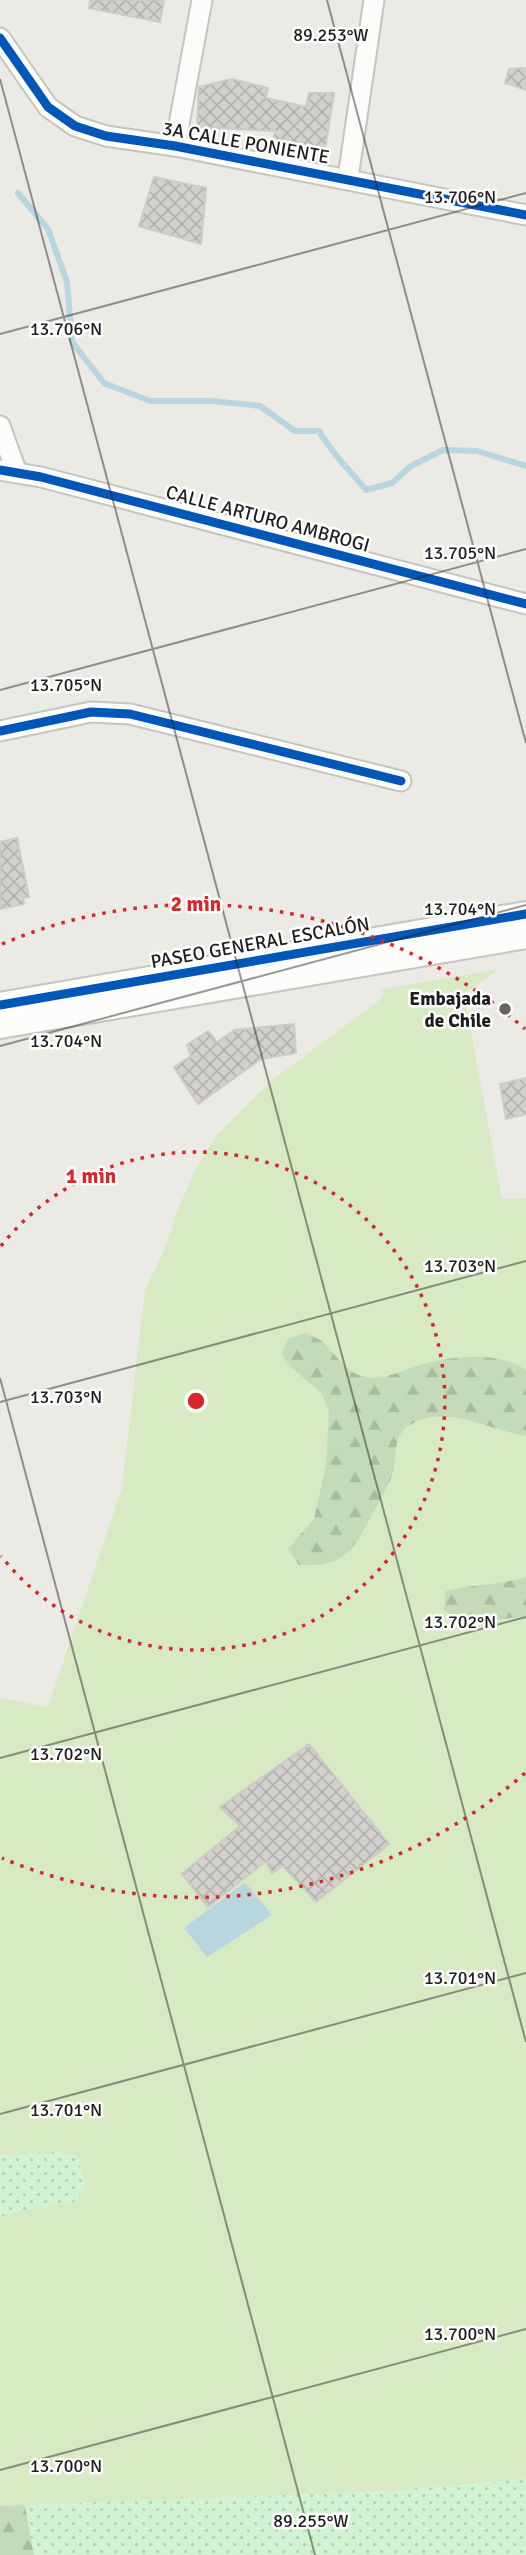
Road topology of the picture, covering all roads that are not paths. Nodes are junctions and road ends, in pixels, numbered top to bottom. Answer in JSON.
{"nodes":[{"id":1,"x":201,"y":0,"type":"edge"},
{"id":2,"x":374,"y":0,"type":"edge"},
{"id":3,"x":0,"y":38,"type":"edge"},
{"id":4,"x":175,"y":146,"type":"junction"},
{"id":5,"x":348,"y":178,"type":"junction"},
{"id":6,"x":526,"y":215,"type":"edge"},
{"id":7,"x":0,"y":426,"type":"edge"},
{"id":8,"x":8,"y":471,"type":"edge"},
{"id":9,"x":526,"y":604,"type":"edge"},
{"id":10,"x":0,"y":731,"type":"edge"},
{"id":11,"x":401,"y":781,"type":"dead end"},
{"id":12,"x":526,"y":914,"type":"edge"},
{"id":13,"x":526,"y":936,"type":"edge"},
{"id":14,"x":0,"y":1005,"type":"edge"},
{"id":15,"x":0,"y":1026,"type":"edge"}],
"edges":[{"from":1,"to":4,"type":"street"},
{"from":2,"to":5,"type":"street"},
{"from":3,"to":4,"type":"street","name":"3A CALLE PONIENTE"},
{"from":4,"to":5,"type":"street","name":"3A CALLE PONIENTE"},
{"from":5,"to":6,"type":"street","name":"3A CALLE PONIENTE"},
{"from":7,"to":8,"type":"street"},
{"from":8,"to":9,"type":"street","name":"CALLE ARTURO AMBROGI"},
{"from":10,"to":11,"type":"street"},
{"from":12,"to":14,"type":"street","name":"PASEO GENERAL ESCALÓN"},
{"from":13,"to":15,"type":"street","name":"PASEO GENERAL ESCALÓN"}]}
